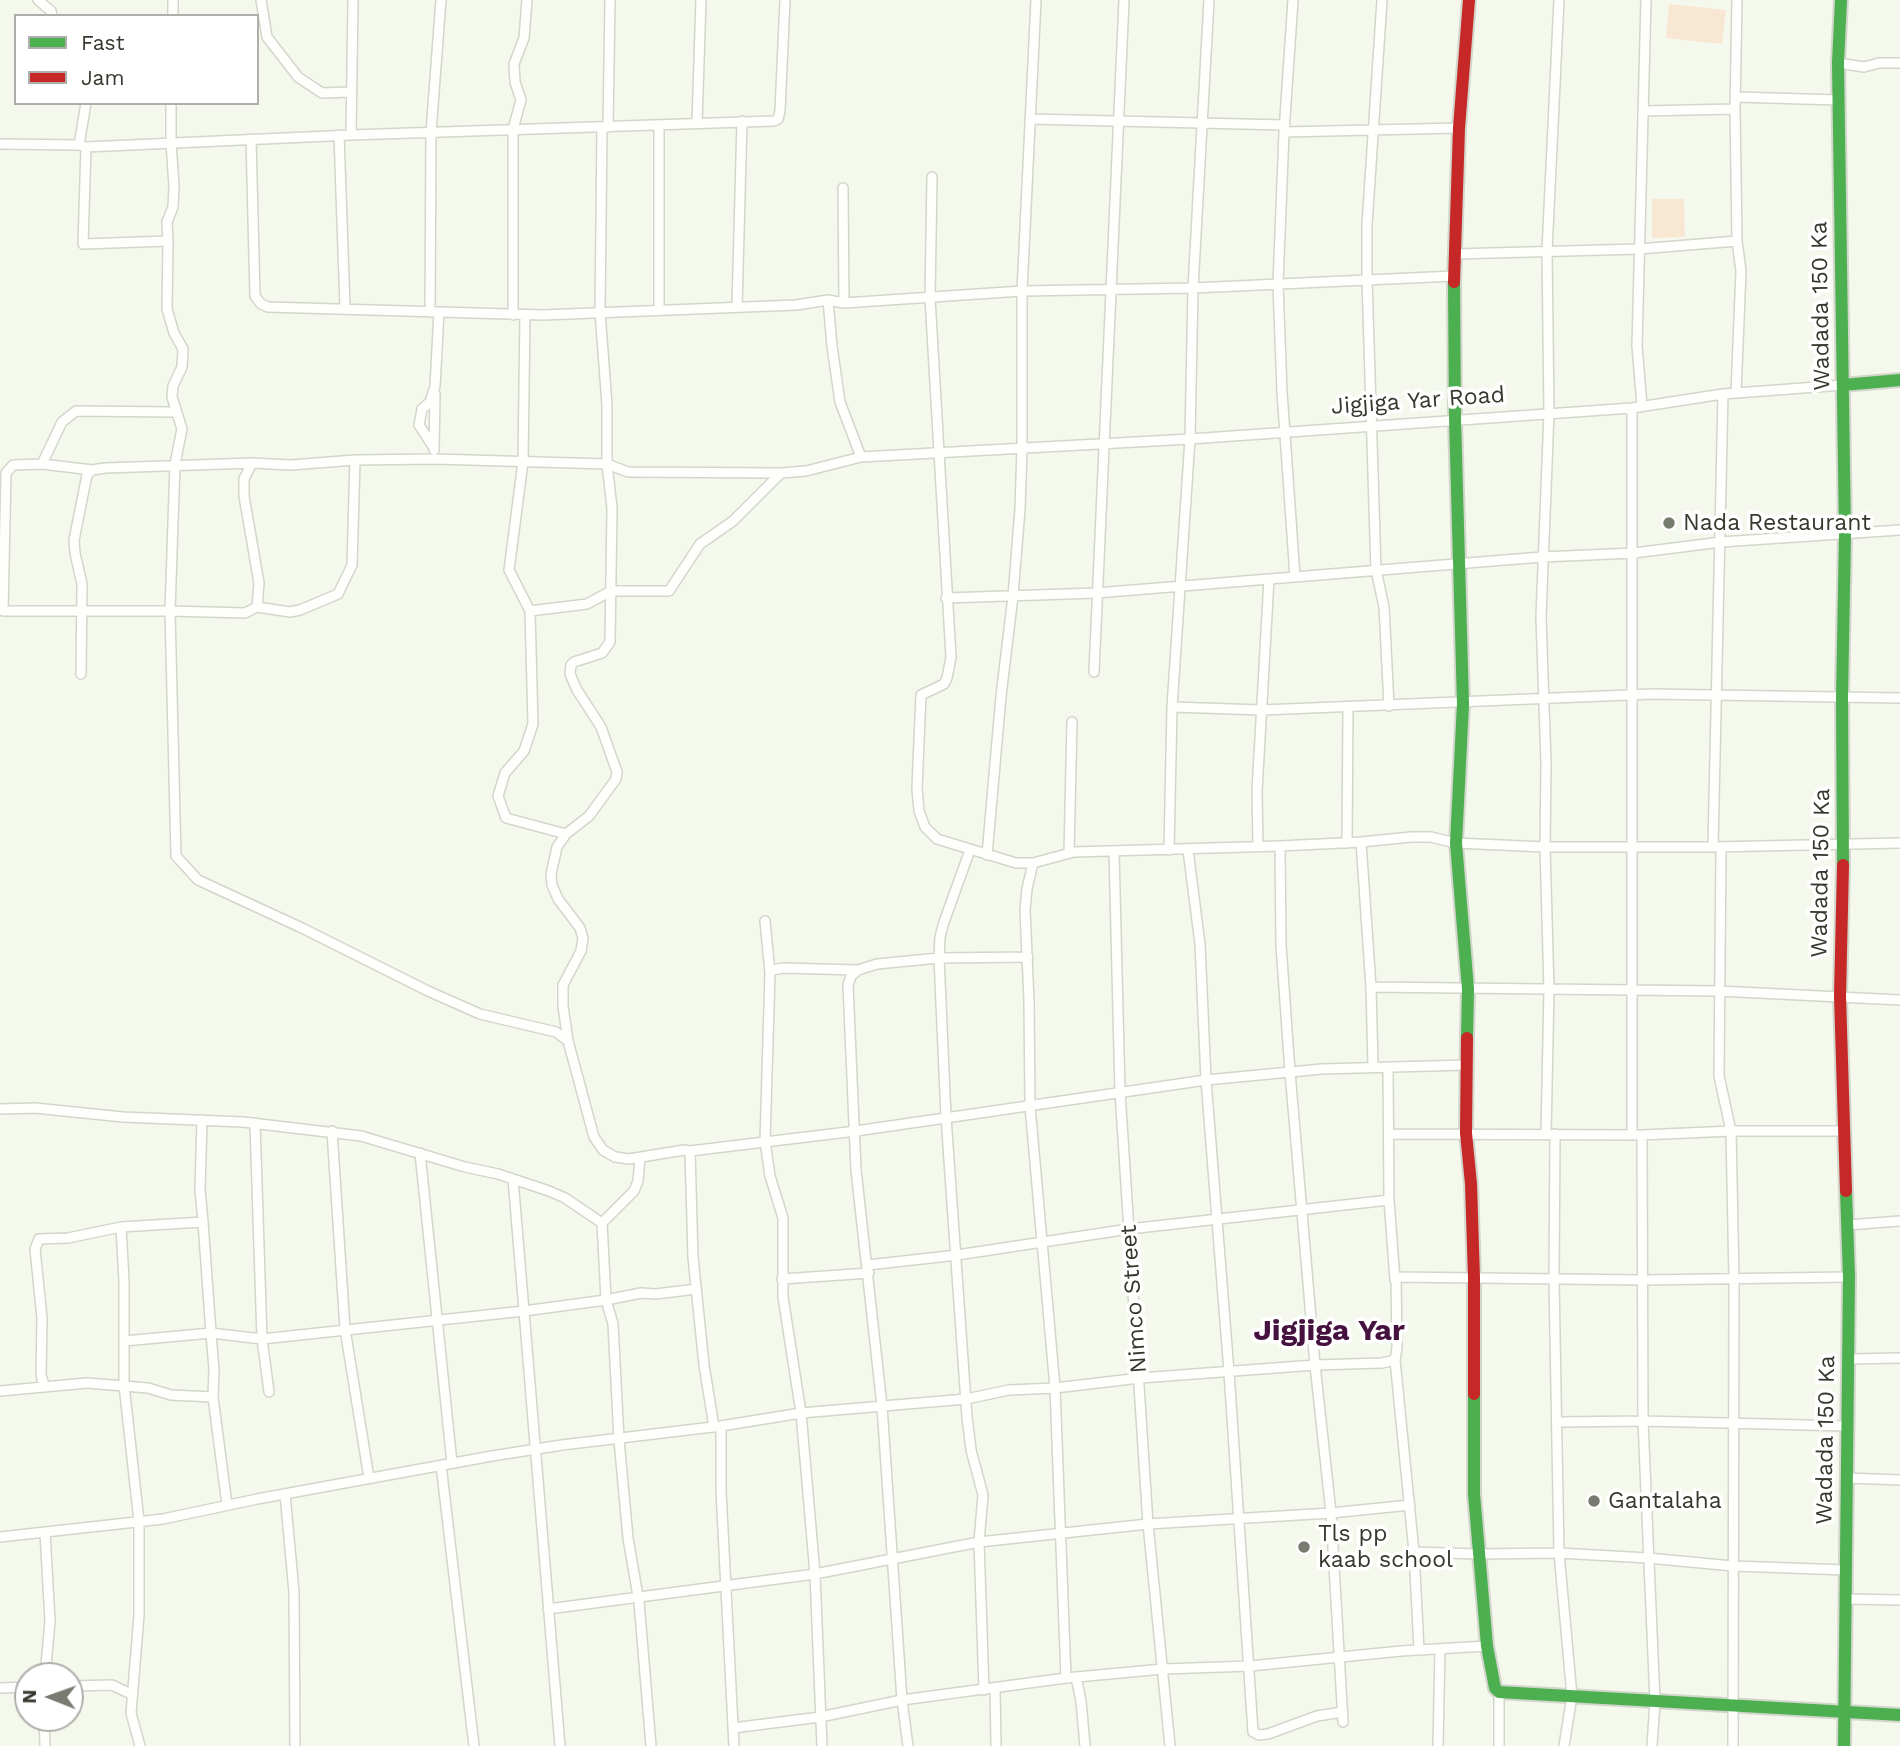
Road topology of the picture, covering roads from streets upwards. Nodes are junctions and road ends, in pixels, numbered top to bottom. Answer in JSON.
{"nodes":[{"id":1,"x":38,"y":0,"type":"edge"},
{"id":2,"x":261,"y":0,"type":"edge"},
{"id":3,"x":353,"y":0,"type":"edge"},
{"id":4,"x":441,"y":0,"type":"edge"},
{"id":5,"x":527,"y":0,"type":"edge"},
{"id":6,"x":610,"y":0,"type":"edge"},
{"id":7,"x":701,"y":0,"type":"edge"},
{"id":8,"x":785,"y":0,"type":"edge"},
{"id":9,"x":1036,"y":0,"type":"edge"},
{"id":10,"x":1124,"y":0,"type":"edge"},
{"id":11,"x":1209,"y":0,"type":"edge"},
{"id":12,"x":1293,"y":0,"type":"edge"},
{"id":13,"x":1382,"y":0,"type":"edge"},
{"id":14,"x":1469,"y":0,"type":"edge"},
{"id":15,"x":1559,"y":0,"type":"edge"},
{"id":16,"x":1646,"y":0,"type":"edge"},
{"id":17,"x":1737,"y":0,"type":"edge"},
{"id":18,"x":1841,"y":0,"type":"edge"},
{"id":19,"x":52,"y":14,"type":"edge"},
{"id":20,"x":1838,"y":63,"type":"junction"},
{"id":21,"x":1900,"y":63,"type":"edge"},
{"id":22,"x":351,"y":92,"type":"junction"},
{"id":23,"x":1736,"y":97,"type":"junction"},
{"id":24,"x":1839,"y":100,"type":"junction"},
{"id":25,"x":86,"y":105,"type":"edge"},
{"id":26,"x":172,"y":105,"type":"edge"},
{"id":27,"x":1735,"y":109,"type":"junction"},
{"id":28,"x":1643,"y":111,"type":"junction"},
{"id":29,"x":1030,"y":118,"type":"junction"},
{"id":30,"x":742,"y":121,"type":"junction"},
{"id":31,"x":1119,"y":121,"type":"junction"},
{"id":32,"x":697,"y":124,"type":"junction"},
{"id":33,"x":1202,"y":124,"type":"junction"},
{"id":34,"x":659,"y":125,"type":"junction"},
{"id":35,"x":605,"y":127,"type":"junction"},
{"id":36,"x":1284,"y":128,"type":"junction"},
{"id":37,"x":1459,"y":128,"type":"junction"},
{"id":38,"x":513,"y":129,"type":"junction"},
{"id":39,"x":1373,"y":129,"type":"junction"},
{"id":40,"x":431,"y":132,"type":"junction"},
{"id":41,"x":338,"y":135,"type":"junction"},
{"id":42,"x":351,"y":135,"type":"junction"},
{"id":43,"x":251,"y":139,"type":"junction"},
{"id":44,"x":171,"y":143,"type":"junction"},
{"id":45,"x":0,"y":144,"type":"edge"},
{"id":46,"x":82,"y":146,"type":"junction"},
{"id":47,"x":932,"y":177,"type":"dead end"},
{"id":48,"x":842,"y":188,"type":"dead end"},
{"id":49,"x":1737,"y":240,"type":"junction"},
{"id":50,"x":168,"y":241,"type":"junction"},
{"id":51,"x":1639,"y":249,"type":"junction"},
{"id":52,"x":1547,"y":251,"type":"junction"},
{"id":53,"x":1455,"y":254,"type":"junction"},
{"id":54,"x":1454,"y":276,"type":"junction"},
{"id":55,"x":1367,"y":279,"type":"junction"},
{"id":56,"x":1278,"y":284,"type":"junction"},
{"id":57,"x":1193,"y":288,"type":"junction"},
{"id":58,"x":1110,"y":290,"type":"junction"},
{"id":59,"x":1022,"y":291,"type":"junction"},
{"id":60,"x":930,"y":298,"type":"junction"},
{"id":61,"x":828,"y":300,"type":"junction"},
{"id":62,"x":845,"y":303,"type":"junction"},
{"id":63,"x":737,"y":307,"type":"junction"},
{"id":64,"x":345,"y":308,"type":"junction"},
{"id":65,"x":659,"y":309,"type":"junction"},
{"id":66,"x":434,"y":312,"type":"junction"},
{"id":67,"x":600,"y":312,"type":"junction"},
{"id":68,"x":513,"y":315,"type":"junction"},
{"id":69,"x":525,"y":315,"type":"junction"},
{"id":70,"x":1900,"y":380,"type":"edge"},
{"id":71,"x":1843,"y":385,"type":"junction"},
{"id":72,"x":435,"y":386,"type":"junction"},
{"id":73,"x":1736,"y":393,"type":"junction"},
{"id":74,"x":1723,"y":394,"type":"junction"},
{"id":75,"x":1637,"y":407,"type":"junction"},
{"id":76,"x":175,"y":412,"type":"junction"},
{"id":77,"x":1549,"y":413,"type":"junction"},
{"id":78,"x":1455,"y":419,"type":"junction"},
{"id":79,"x":1371,"y":425,"type":"junction"},
{"id":80,"x":1286,"y":431,"type":"junction"},
{"id":81,"x":1190,"y":439,"type":"junction"},
{"id":82,"x":1103,"y":442,"type":"junction"},
{"id":83,"x":434,"y":448,"type":"junction"},
{"id":84,"x":1023,"y":448,"type":"junction"},
{"id":85,"x":939,"y":453,"type":"junction"},
{"id":86,"x":861,"y":457,"type":"junction"},
{"id":87,"x":435,"y":459,"type":"junction"},
{"id":88,"x":355,"y":460,"type":"junction"},
{"id":89,"x":523,"y":462,"type":"junction"},
{"id":90,"x":252,"y":463,"type":"junction"},
{"id":91,"x":42,"y":464,"type":"junction"},
{"id":92,"x":175,"y":464,"type":"junction"},
{"id":93,"x":607,"y":464,"type":"junction"},
{"id":94,"x":92,"y":470,"type":"junction"},
{"id":95,"x":782,"y":473,"type":"junction"},
{"id":96,"x":1900,"y":530,"type":"edge"},
{"id":97,"x":1845,"y":534,"type":"junction"},
{"id":98,"x":1721,"y":542,"type":"junction"},
{"id":99,"x":1634,"y":553,"type":"junction"},
{"id":100,"x":1542,"y":557,"type":"junction"},
{"id":101,"x":1459,"y":564,"type":"junction"},
{"id":102,"x":1376,"y":570,"type":"junction"},
{"id":103,"x":1295,"y":577,"type":"junction"},
{"id":104,"x":1269,"y":579,"type":"junction"},
{"id":105,"x":1182,"y":585,"type":"junction"},
{"id":106,"x":611,"y":591,"type":"junction"},
{"id":107,"x":1096,"y":593,"type":"junction"},
{"id":108,"x":1013,"y":596,"type":"junction"},
{"id":109,"x":946,"y":598,"type":"junction"},
{"id":110,"x":257,"y":607,"type":"junction"},
{"id":111,"x":81,"y":611,"type":"junction"},
{"id":112,"x":170,"y":611,"type":"junction"},
{"id":113,"x":530,"y":611,"type":"junction"},
{"id":114,"x":1094,"y":672,"type":"dead end"},
{"id":115,"x":81,"y":674,"type":"dead end"},
{"id":116,"x":1717,"y":694,"type":"junction"},
{"id":117,"x":1631,"y":695,"type":"junction"},
{"id":118,"x":1543,"y":698,"type":"junction"},
{"id":119,"x":1842,"y":698,"type":"junction"},
{"id":120,"x":1900,"y":698,"type":"edge"},
{"id":121,"x":1463,"y":704,"type":"junction"},
{"id":122,"x":1172,"y":706,"type":"junction"},
{"id":123,"x":1389,"y":706,"type":"junction"},
{"id":124,"x":1348,"y":708,"type":"junction"},
{"id":125,"x":1262,"y":710,"type":"junction"},
{"id":126,"x":1072,"y":722,"type":"dead end"},
{"id":127,"x":566,"y":834,"type":"junction"},
{"id":128,"x":1361,"y":842,"type":"junction"},
{"id":129,"x":1347,"y":843,"type":"junction"},
{"id":130,"x":1456,"y":843,"type":"junction"},
{"id":131,"x":1900,"y":843,"type":"edge"},
{"id":132,"x":1844,"y":844,"type":"junction"},
{"id":133,"x":1258,"y":846,"type":"junction"},
{"id":134,"x":1280,"y":846,"type":"junction"},
{"id":135,"x":1545,"y":847,"type":"junction"},
{"id":136,"x":1717,"y":847,"type":"junction"},
{"id":137,"x":1631,"y":848,"type":"junction"},
{"id":138,"x":970,"y":850,"type":"junction"},
{"id":139,"x":1169,"y":850,"type":"junction"},
{"id":140,"x":1188,"y":850,"type":"junction"},
{"id":141,"x":1114,"y":851,"type":"junction"},
{"id":142,"x":1069,"y":853,"type":"junction"},
{"id":143,"x":987,"y":855,"type":"junction"},
{"id":144,"x":1033,"y":863,"type":"junction"},
{"id":145,"x":765,"y":921,"type":"dead end"},
{"id":146,"x":1028,"y":957,"type":"junction"},
{"id":147,"x":939,"y":958,"type":"junction"},
{"id":148,"x":858,"y":970,"type":"junction"},
{"id":149,"x":770,"y":973,"type":"junction"},
{"id":150,"x":1371,"y":987,"type":"junction"},
{"id":151,"x":1468,"y":989,"type":"junction"},
{"id":152,"x":1549,"y":989,"type":"junction"},
{"id":153,"x":1632,"y":989,"type":"junction"},
{"id":154,"x":1719,"y":990,"type":"junction"},
{"id":155,"x":1840,"y":996,"type":"junction"},
{"id":156,"x":1900,"y":1000,"type":"edge"},
{"id":157,"x":568,"y":1041,"type":"junction"},
{"id":158,"x":1466,"y":1065,"type":"junction"},
{"id":159,"x":1373,"y":1066,"type":"junction"},
{"id":160,"x":1388,"y":1067,"type":"junction"},
{"id":161,"x":1290,"y":1072,"type":"junction"},
{"id":162,"x":1206,"y":1080,"type":"junction"},
{"id":163,"x":1120,"y":1092,"type":"junction"},
{"id":164,"x":1030,"y":1106,"type":"junction"},
{"id":165,"x":0,"y":1109,"type":"edge"},
{"id":166,"x":946,"y":1117,"type":"junction"},
{"id":167,"x":202,"y":1120,"type":"junction"},
{"id":168,"x":255,"y":1123,"type":"junction"},
{"id":169,"x":332,"y":1131,"type":"junction"},
{"id":170,"x":856,"y":1131,"type":"junction"},
{"id":171,"x":1731,"y":1131,"type":"junction"},
{"id":172,"x":1845,"y":1131,"type":"junction"},
{"id":173,"x":1466,"y":1133,"type":"junction"},
{"id":174,"x":1389,"y":1134,"type":"junction"},
{"id":175,"x":1551,"y":1134,"type":"junction"},
{"id":176,"x":1637,"y":1135,"type":"junction"},
{"id":177,"x":765,"y":1141,"type":"junction"},
{"id":178,"x":690,"y":1151,"type":"junction"},
{"id":179,"x":420,"y":1153,"type":"junction"},
{"id":180,"x":640,"y":1158,"type":"junction"},
{"id":181,"x":513,"y":1179,"type":"junction"},
{"id":182,"x":1389,"y":1200,"type":"junction"},
{"id":183,"x":1303,"y":1209,"type":"junction"},
{"id":184,"x":1216,"y":1221,"type":"junction"},
{"id":185,"x":1900,"y":1221,"type":"edge"},
{"id":186,"x":203,"y":1222,"type":"junction"},
{"id":187,"x":602,"y":1223,"type":"junction"},
{"id":188,"x":1848,"y":1225,"type":"junction"},
{"id":189,"x":121,"y":1227,"type":"junction"},
{"id":190,"x":1129,"y":1229,"type":"junction"},
{"id":191,"x":1042,"y":1242,"type":"junction"},
{"id":192,"x":957,"y":1255,"type":"junction"},
{"id":193,"x":868,"y":1269,"type":"junction"},
{"id":194,"x":1849,"y":1277,"type":"junction"},
{"id":195,"x":1474,"y":1278,"type":"junction"},
{"id":196,"x":782,"y":1279,"type":"junction"},
{"id":197,"x":1734,"y":1279,"type":"junction"},
{"id":198,"x":1395,"y":1280,"type":"junction"},
{"id":199,"x":1555,"y":1280,"type":"junction"},
{"id":200,"x":1643,"y":1280,"type":"junction"},
{"id":201,"x":696,"y":1289,"type":"junction"},
{"id":202,"x":606,"y":1300,"type":"junction"},
{"id":203,"x":524,"y":1311,"type":"junction"},
{"id":204,"x":438,"y":1321,"type":"junction"},
{"id":205,"x":345,"y":1329,"type":"junction"},
{"id":206,"x":211,"y":1333,"type":"junction"},
{"id":207,"x":262,"y":1339,"type":"junction"},
{"id":208,"x":124,"y":1342,"type":"junction"},
{"id":209,"x":1900,"y":1358,"type":"edge"},
{"id":210,"x":1849,"y":1359,"type":"junction"},
{"id":211,"x":1395,"y":1360,"type":"junction"},
{"id":212,"x":1315,"y":1366,"type":"junction"},
{"id":213,"x":1229,"y":1372,"type":"junction"},
{"id":214,"x":1140,"y":1377,"type":"junction"},
{"id":215,"x":44,"y":1385,"type":"junction"},
{"id":216,"x":124,"y":1385,"type":"junction"},
{"id":217,"x":1055,"y":1388,"type":"junction"},
{"id":218,"x":0,"y":1391,"type":"edge"},
{"id":219,"x":269,"y":1392,"type":"dead end"},
{"id":220,"x":213,"y":1396,"type":"junction"},
{"id":221,"x":966,"y":1399,"type":"junction"},
{"id":222,"x":883,"y":1406,"type":"junction"},
{"id":223,"x":801,"y":1413,"type":"junction"},
{"id":224,"x":1643,"y":1421,"type":"junction"},
{"id":225,"x":1557,"y":1422,"type":"junction"},
{"id":226,"x":1734,"y":1422,"type":"junction"},
{"id":227,"x":1847,"y":1426,"type":"junction"},
{"id":228,"x":718,"y":1427,"type":"junction"},
{"id":229,"x":619,"y":1438,"type":"junction"},
{"id":230,"x":535,"y":1449,"type":"junction"},
{"id":231,"x":452,"y":1463,"type":"junction"},
{"id":232,"x":441,"y":1465,"type":"junction"},
{"id":233,"x":369,"y":1478,"type":"junction"},
{"id":234,"x":1847,"y":1478,"type":"junction"},
{"id":235,"x":1900,"y":1480,"type":"edge"},
{"id":236,"x":285,"y":1494,"type":"junction"},
{"id":237,"x":228,"y":1505,"type":"junction"},
{"id":238,"x":1410,"y":1505,"type":"junction"},
{"id":239,"x":1331,"y":1513,"type":"junction"},
{"id":240,"x":1239,"y":1518,"type":"junction"},
{"id":241,"x":139,"y":1521,"type":"junction"},
{"id":242,"x":1148,"y":1524,"type":"junction"},
{"id":243,"x":45,"y":1532,"type":"junction"},
{"id":244,"x":1061,"y":1533,"type":"junction"},
{"id":245,"x":0,"y":1537,"type":"edge"},
{"id":246,"x":979,"y":1542,"type":"junction"},
{"id":247,"x":1414,"y":1552,"type":"junction"},
{"id":248,"x":1559,"y":1553,"type":"junction"},
{"id":249,"x":1478,"y":1554,"type":"junction"},
{"id":250,"x":894,"y":1558,"type":"junction"},
{"id":251,"x":1648,"y":1558,"type":"junction"},
{"id":252,"x":1733,"y":1566,"type":"junction"},
{"id":253,"x":1846,"y":1570,"type":"junction"},
{"id":254,"x":816,"y":1574,"type":"junction"},
{"id":255,"x":726,"y":1587,"type":"junction"},
{"id":256,"x":638,"y":1598,"type":"junction"},
{"id":257,"x":1846,"y":1599,"type":"junction"},
{"id":258,"x":1900,"y":1600,"type":"edge"},
{"id":259,"x":548,"y":1609,"type":"junction"},
{"id":260,"x":1487,"y":1646,"type":"junction"},
{"id":261,"x":1440,"y":1649,"type":"junction"},
{"id":262,"x":1419,"y":1650,"type":"junction"},
{"id":263,"x":1341,"y":1657,"type":"junction"},
{"id":264,"x":46,"y":1662,"type":"edge"},
{"id":265,"x":1250,"y":1666,"type":"junction"},
{"id":266,"x":1163,"y":1669,"type":"junction"},
{"id":267,"x":1071,"y":1678,"type":"junction"},
{"id":268,"x":84,"y":1686,"type":"edge"},
{"id":269,"x":996,"y":1688,"type":"junction"},
{"id":270,"x":984,"y":1690,"type":"junction"},
{"id":271,"x":1499,"y":1692,"type":"junction"},
{"id":272,"x":131,"y":1694,"type":"junction"},
{"id":273,"x":1572,"y":1696,"type":"junction"},
{"id":274,"x":902,"y":1700,"type":"junction"},
{"id":275,"x":1655,"y":1702,"type":"junction"},
{"id":276,"x":1734,"y":1706,"type":"junction"},
{"id":277,"x":1843,"y":1711,"type":"junction"},
{"id":278,"x":1900,"y":1715,"type":"edge"},
{"id":279,"x":820,"y":1717,"type":"junction"},
{"id":280,"x":733,"y":1728,"type":"junction"},
{"id":281,"x":651,"y":1745,"type":"edge"},
{"id":282,"x":140,"y":1746,"type":"edge"},
{"id":283,"x":295,"y":1746,"type":"edge"},
{"id":284,"x":474,"y":1746,"type":"edge"},
{"id":285,"x":560,"y":1746,"type":"edge"},
{"id":286,"x":639,"y":1746,"type":"edge"},
{"id":287,"x":734,"y":1746,"type":"edge"},
{"id":288,"x":822,"y":1746,"type":"edge"},
{"id":289,"x":908,"y":1746,"type":"edge"},
{"id":290,"x":996,"y":1746,"type":"edge"},
{"id":291,"x":1085,"y":1746,"type":"edge"},
{"id":292,"x":1170,"y":1746,"type":"edge"},
{"id":293,"x":1438,"y":1746,"type":"edge"},
{"id":294,"x":1499,"y":1746,"type":"edge"},
{"id":295,"x":1564,"y":1746,"type":"edge"},
{"id":296,"x":1652,"y":1746,"type":"edge"},
{"id":297,"x":1733,"y":1746,"type":"edge"},
{"id":298,"x":1844,"y":1746,"type":"edge"}],
"edges":[{"from":1,"to":19,"type":"street"},
{"from":2,"to":22,"type":"street"},
{"from":3,"to":22,"type":"street"},
{"from":4,"to":40,"type":"street"},
{"from":5,"to":38,"type":"street"},
{"from":6,"to":35,"type":"street"},
{"from":7,"to":32,"type":"street"},
{"from":8,"to":30,"type":"street"},
{"from":9,"to":29,"type":"street"},
{"from":10,"to":31,"type":"street"},
{"from":11,"to":33,"type":"street"},
{"from":12,"to":36,"type":"street"},
{"from":13,"to":39,"type":"street"},
{"from":14,"to":37,"type":"street"},
{"from":15,"to":52,"type":"street"},
{"from":16,"to":28,"type":"street"},
{"from":17,"to":23,"type":"street"},
{"from":18,"to":20,"type":"street","name":"Wadada 150 Ka"},
{"from":20,"to":21,"type":"street"},
{"from":20,"to":24,"type":"street","name":"Wadada 150 Ka"},
{"from":22,"to":42,"type":"street"},
{"from":23,"to":24,"type":"street"},
{"from":23,"to":27,"type":"street"},
{"from":24,"to":71,"type":"street","name":"Wadada 150 Ka"},
{"from":25,"to":46,"type":"street"},
{"from":26,"to":44,"type":"street"},
{"from":27,"to":28,"type":"street"},
{"from":27,"to":49,"type":"street"},
{"from":28,"to":51,"type":"street"},
{"from":29,"to":31,"type":"street"},
{"from":29,"to":59,"type":"street"},
{"from":30,"to":32,"type":"street"},
{"from":30,"to":63,"type":"street"},
{"from":31,"to":33,"type":"street"},
{"from":31,"to":58,"type":"street"},
{"from":32,"to":34,"type":"street"},
{"from":33,"to":36,"type":"street"},
{"from":33,"to":57,"type":"street"},
{"from":34,"to":35,"type":"street"},
{"from":34,"to":65,"type":"street"},
{"from":35,"to":38,"type":"street"},
{"from":35,"to":67,"type":"street"},
{"from":36,"to":39,"type":"street"},
{"from":36,"to":56,"type":"street"},
{"from":37,"to":39,"type":"street"},
{"from":37,"to":53,"type":"street"},
{"from":38,"to":40,"type":"street"},
{"from":38,"to":68,"type":"street"},
{"from":39,"to":55,"type":"street"},
{"from":40,"to":42,"type":"street"},
{"from":40,"to":66,"type":"street"},
{"from":41,"to":42,"type":"street"},
{"from":41,"to":43,"type":"street"},
{"from":41,"to":64,"type":"street"},
{"from":43,"to":44,"type":"street"},
{"from":43,"to":64,"type":"street"},
{"from":44,"to":46,"type":"street"},
{"from":44,"to":50,"type":"street"},
{"from":45,"to":46,"type":"street"},
{"from":46,"to":50,"type":"street"},
{"from":47,"to":60,"type":"street"},
{"from":48,"to":62,"type":"street"},
{"from":49,"to":51,"type":"street"},
{"from":49,"to":73,"type":"street"},
{"from":50,"to":76,"type":"street"},
{"from":51,"to":52,"type":"street"},
{"from":51,"to":75,"type":"street"},
{"from":52,"to":53,"type":"street"},
{"from":52,"to":77,"type":"street"},
{"from":53,"to":54,"type":"street"},
{"from":54,"to":55,"type":"street"},
{"from":54,"to":78,"type":"street"},
{"from":55,"to":56,"type":"street"},
{"from":55,"to":79,"type":"street"},
{"from":56,"to":57,"type":"street"},
{"from":56,"to":80,"type":"street"},
{"from":57,"to":58,"type":"street"},
{"from":57,"to":81,"type":"street"},
{"from":58,"to":59,"type":"street"},
{"from":58,"to":82,"type":"street"},
{"from":59,"to":60,"type":"street"},
{"from":59,"to":84,"type":"street"},
{"from":60,"to":62,"type":"street"},
{"from":60,"to":85,"type":"street"},
{"from":61,"to":62,"type":"street"},
{"from":61,"to":63,"type":"street"},
{"from":61,"to":86,"type":"street"},
{"from":63,"to":65,"type":"street"},
{"from":64,"to":66,"type":"street"},
{"from":65,"to":67,"type":"street"},
{"from":66,"to":68,"type":"street"},
{"from":66,"to":72,"type":"street"},
{"from":67,"to":69,"type":"street"},
{"from":67,"to":93,"type":"street"},
{"from":68,"to":69,"type":"street"},
{"from":69,"to":89,"type":"street"},
{"from":70,"to":71,"type":"street","name":"Jigjiga Yar Road"},
{"from":71,"to":73,"type":"street","name":"Jigjiga Yar Road"},
{"from":71,"to":97,"type":"street","name":"Wadada 150 Ka"},
{"from":72,"to":83,"type":"street"},
{"from":72,"to":83,"type":"street"},
{"from":73,"to":74,"type":"street","name":"Jigjiga Yar Road"},
{"from":74,"to":75,"type":"street","name":"Jigjiga Yar Road"},
{"from":74,"to":98,"type":"street"},
{"from":75,"to":77,"type":"street","name":"Jigjiga Yar Road"},
{"from":75,"to":99,"type":"street"},
{"from":76,"to":91,"type":"street"},
{"from":76,"to":92,"type":"street"},
{"from":77,"to":78,"type":"street","name":"Jigjiga Yar Road"},
{"from":77,"to":100,"type":"street"},
{"from":78,"to":79,"type":"street","name":"Jigjiga Yar Road"},
{"from":78,"to":101,"type":"street"},
{"from":79,"to":80,"type":"street","name":"Jigjiga Yar Road"},
{"from":79,"to":102,"type":"street"},
{"from":80,"to":81,"type":"street","name":"Jigjiga Yar Road"},
{"from":80,"to":103,"type":"street"},
{"from":81,"to":82,"type":"street","name":"Jigjiga Yar Road"},
{"from":81,"to":105,"type":"street"},
{"from":82,"to":84,"type":"street","name":"Jigjiga Yar Road"},
{"from":82,"to":107,"type":"street"},
{"from":83,"to":87,"type":"street"},
{"from":84,"to":85,"type":"street","name":"Jigjiga Yar Road"},
{"from":84,"to":108,"type":"street"},
{"from":85,"to":86,"type":"street","name":"Jigjiga Yar Road"},
{"from":85,"to":109,"type":"street"},
{"from":86,"to":95,"type":"street","name":"Jigjiga Yar Road"},
{"from":87,"to":88,"type":"street","name":"Jigjiga Yar Road"},
{"from":87,"to":89,"type":"street","name":"Jigjiga Yar Road"},
{"from":88,"to":90,"type":"street","name":"Jigjiga Yar Road"},
{"from":88,"to":110,"type":"street"},
{"from":89,"to":93,"type":"street","name":"Jigjiga Yar Road"},
{"from":89,"to":113,"type":"street"},
{"from":90,"to":92,"type":"street","name":"Jigjiga Yar Road"},
{"from":90,"to":110,"type":"street"},
{"from":91,"to":94,"type":"street","name":"Jigjiga Yar Road"},
{"from":91,"to":111,"type":"street","name":"Jigjiga Yar Road"},
{"from":92,"to":94,"type":"street","name":"Jigjiga Yar Road"},
{"from":92,"to":112,"type":"street"},
{"from":93,"to":95,"type":"street","name":"Jigjiga Yar Road"},
{"from":93,"to":106,"type":"street"},
{"from":94,"to":111,"type":"street"},
{"from":95,"to":106,"type":"street"},
{"from":96,"to":97,"type":"street"},
{"from":97,"to":98,"type":"street"},
{"from":97,"to":119,"type":"street","name":"Wadada 150 Ka"},
{"from":98,"to":99,"type":"street"},
{"from":98,"to":116,"type":"street"},
{"from":99,"to":100,"type":"street"},
{"from":99,"to":117,"type":"street"},
{"from":100,"to":101,"type":"street"},
{"from":100,"to":118,"type":"street"},
{"from":101,"to":102,"type":"street"},
{"from":101,"to":121,"type":"street"},
{"from":102,"to":103,"type":"street"},
{"from":102,"to":123,"type":"street"},
{"from":103,"to":104,"type":"street"},
{"from":104,"to":105,"type":"street"},
{"from":104,"to":125,"type":"street"},
{"from":105,"to":107,"type":"street"},
{"from":105,"to":122,"type":"street"},
{"from":106,"to":113,"type":"street"},
{"from":106,"to":127,"type":"street"},
{"from":107,"to":108,"type":"street"},
{"from":107,"to":114,"type":"street"},
{"from":108,"to":109,"type":"street"},
{"from":108,"to":143,"type":"street"},
{"from":109,"to":138,"type":"street"},
{"from":110,"to":112,"type":"street"},
{"from":111,"to":112,"type":"street"},
{"from":111,"to":115,"type":"street"},
{"from":112,"to":157,"type":"street"},
{"from":113,"to":127,"type":"street"},
{"from":116,"to":117,"type":"street"},
{"from":116,"to":119,"type":"street"},
{"from":116,"to":136,"type":"street"},
{"from":117,"to":118,"type":"street"},
{"from":117,"to":137,"type":"street"},
{"from":118,"to":121,"type":"street"},
{"from":118,"to":135,"type":"street"},
{"from":119,"to":120,"type":"street"},
{"from":119,"to":132,"type":"street","name":"Wadada 150 Ka"},
{"from":121,"to":123,"type":"street"},
{"from":121,"to":130,"type":"street"},
{"from":122,"to":125,"type":"street"},
{"from":122,"to":139,"type":"street"},
{"from":123,"to":124,"type":"street"},
{"from":124,"to":125,"type":"street"},
{"from":124,"to":129,"type":"street"},
{"from":125,"to":133,"type":"street"},
{"from":126,"to":142,"type":"street"},
{"from":127,"to":157,"type":"street"},
{"from":128,"to":129,"type":"street"},
{"from":128,"to":130,"type":"street"},
{"from":128,"to":150,"type":"street"},
{"from":129,"to":134,"type":"street"},
{"from":130,"to":135,"type":"street"},
{"from":130,"to":151,"type":"street"},
{"from":131,"to":132,"type":"street"},
{"from":132,"to":136,"type":"street"},
{"from":132,"to":155,"type":"street","name":"Wadada 150 Ka"},
{"from":133,"to":134,"type":"street"},
{"from":133,"to":140,"type":"street"},
{"from":134,"to":161,"type":"street"},
{"from":135,"to":137,"type":"street"},
{"from":135,"to":152,"type":"street"},
{"from":136,"to":137,"type":"street"},
{"from":136,"to":154,"type":"street"},
{"from":137,"to":153,"type":"street"},
{"from":138,"to":143,"type":"street"},
{"from":138,"to":147,"type":"street"},
{"from":139,"to":140,"type":"street"},
{"from":139,"to":141,"type":"street"},
{"from":140,"to":162,"type":"street"},
{"from":141,"to":142,"type":"street"},
{"from":141,"to":163,"type":"street","name":"Nimco Street"},
{"from":142,"to":144,"type":"street"},
{"from":143,"to":144,"type":"street"},
{"from":144,"to":146,"type":"street"},
{"from":145,"to":149,"type":"street"},
{"from":146,"to":147,"type":"street"},
{"from":146,"to":164,"type":"street"},
{"from":147,"to":148,"type":"street"},
{"from":147,"to":166,"type":"street"},
{"from":148,"to":149,"type":"street"},
{"from":148,"to":170,"type":"street"},
{"from":149,"to":177,"type":"street"},
{"from":150,"to":151,"type":"street"},
{"from":150,"to":159,"type":"street"},
{"from":151,"to":152,"type":"street"},
{"from":151,"to":158,"type":"street"},
{"from":152,"to":153,"type":"street"},
{"from":152,"to":175,"type":"street"},
{"from":153,"to":154,"type":"street"},
{"from":153,"to":176,"type":"street"},
{"from":154,"to":155,"type":"street"},
{"from":154,"to":171,"type":"street"},
{"from":155,"to":156,"type":"street"},
{"from":155,"to":172,"type":"street","name":"Wadada 150 Ka"},
{"from":157,"to":180,"type":"street"},
{"from":158,"to":160,"type":"street"},
{"from":158,"to":173,"type":"street"},
{"from":159,"to":160,"type":"street"},
{"from":159,"to":161,"type":"street"},
{"from":160,"to":174,"type":"street"},
{"from":161,"to":162,"type":"street"},
{"from":161,"to":183,"type":"street"},
{"from":162,"to":163,"type":"street"},
{"from":162,"to":184,"type":"street"},
{"from":163,"to":164,"type":"street"},
{"from":163,"to":190,"type":"street","name":"Nimco Street"},
{"from":164,"to":166,"type":"street"},
{"from":164,"to":191,"type":"street"},
{"from":165,"to":167,"type":"street"},
{"from":166,"to":170,"type":"street"},
{"from":166,"to":192,"type":"street"},
{"from":167,"to":168,"type":"street"},
{"from":167,"to":186,"type":"street"},
{"from":168,"to":169,"type":"street"},
{"from":168,"to":207,"type":"street"},
{"from":169,"to":179,"type":"street"},
{"from":169,"to":205,"type":"street"},
{"from":170,"to":177,"type":"street"},
{"from":170,"to":193,"type":"street"},
{"from":171,"to":172,"type":"street"},
{"from":171,"to":176,"type":"street"},
{"from":171,"to":197,"type":"street"},
{"from":172,"to":188,"type":"street","name":"Wadada 150 Ka"},
{"from":173,"to":174,"type":"street"},
{"from":173,"to":175,"type":"street"},
{"from":173,"to":195,"type":"street"},
{"from":174,"to":182,"type":"street"},
{"from":175,"to":176,"type":"street"},
{"from":175,"to":199,"type":"street"},
{"from":176,"to":200,"type":"street"},
{"from":177,"to":178,"type":"street"},
{"from":177,"to":196,"type":"street"},
{"from":178,"to":180,"type":"street"},
{"from":178,"to":201,"type":"street"},
{"from":179,"to":181,"type":"street"},
{"from":179,"to":204,"type":"street"},
{"from":180,"to":187,"type":"street"},
{"from":181,"to":187,"type":"street"},
{"from":181,"to":203,"type":"street"},
{"from":182,"to":183,"type":"street"},
{"from":182,"to":198,"type":"street"},
{"from":183,"to":184,"type":"street"},
{"from":183,"to":212,"type":"street"},
{"from":184,"to":190,"type":"street"},
{"from":184,"to":213,"type":"street"},
{"from":185,"to":188,"type":"street"},
{"from":186,"to":189,"type":"street"},
{"from":186,"to":206,"type":"street"},
{"from":187,"to":202,"type":"street"},
{"from":188,"to":194,"type":"street","name":"Wadada 150 Ka"},
{"from":189,"to":208,"type":"street"},
{"from":189,"to":215,"type":"street"},
{"from":190,"to":191,"type":"street"},
{"from":190,"to":214,"type":"street","name":"Nimco Street"},
{"from":191,"to":192,"type":"street"},
{"from":191,"to":217,"type":"street"},
{"from":192,"to":193,"type":"street"},
{"from":192,"to":221,"type":"street"},
{"from":193,"to":196,"type":"street"},
{"from":193,"to":222,"type":"street"},
{"from":194,"to":197,"type":"street"},
{"from":194,"to":210,"type":"street","name":"Wadada 150 Ka"},
{"from":195,"to":198,"type":"street"},
{"from":195,"to":199,"type":"street"},
{"from":195,"to":249,"type":"street"},
{"from":196,"to":223,"type":"street"},
{"from":197,"to":200,"type":"street"},
{"from":197,"to":226,"type":"street"},
{"from":198,"to":211,"type":"street"},
{"from":199,"to":200,"type":"street"},
{"from":199,"to":225,"type":"street"},
{"from":200,"to":224,"type":"street"},
{"from":201,"to":202,"type":"street"},
{"from":201,"to":228,"type":"street"},
{"from":202,"to":203,"type":"street"},
{"from":202,"to":229,"type":"street"},
{"from":203,"to":204,"type":"street"},
{"from":203,"to":230,"type":"street"},
{"from":204,"to":205,"type":"street"},
{"from":204,"to":231,"type":"street"},
{"from":205,"to":207,"type":"street"},
{"from":205,"to":233,"type":"street"},
{"from":206,"to":207,"type":"street"},
{"from":206,"to":208,"type":"street"},
{"from":206,"to":220,"type":"street"},
{"from":207,"to":219,"type":"street"},
{"from":208,"to":216,"type":"street"},
{"from":209,"to":210,"type":"street"},
{"from":210,"to":227,"type":"street","name":"Wadada 150 Ka"},
{"from":211,"to":212,"type":"street"},
{"from":211,"to":238,"type":"street"},
{"from":212,"to":213,"type":"street"},
{"from":212,"to":239,"type":"street"},
{"from":213,"to":214,"type":"street"},
{"from":213,"to":240,"type":"street"},
{"from":214,"to":217,"type":"street"},
{"from":214,"to":242,"type":"street","name":"Nimco Street"},
{"from":215,"to":216,"type":"street"},
{"from":215,"to":218,"type":"street"},
{"from":216,"to":220,"type":"street"},
{"from":216,"to":241,"type":"street"},
{"from":217,"to":221,"type":"street"},
{"from":217,"to":244,"type":"street"},
{"from":220,"to":237,"type":"street"},
{"from":221,"to":222,"type":"street"},
{"from":221,"to":246,"type":"street"},
{"from":222,"to":223,"type":"street"},
{"from":222,"to":250,"type":"street"},
{"from":223,"to":228,"type":"street"},
{"from":223,"to":254,"type":"street"},
{"from":224,"to":225,"type":"street"},
{"from":224,"to":226,"type":"street"},
{"from":224,"to":251,"type":"street"},
{"from":225,"to":248,"type":"street"},
{"from":226,"to":227,"type":"street"},
{"from":226,"to":252,"type":"street"},
{"from":227,"to":234,"type":"street","name":"Wadada 150 Ka"},
{"from":228,"to":229,"type":"street"},
{"from":228,"to":255,"type":"street"},
{"from":229,"to":230,"type":"street"},
{"from":229,"to":256,"type":"street"},
{"from":230,"to":231,"type":"street"},
{"from":230,"to":259,"type":"street"},
{"from":231,"to":232,"type":"street"},
{"from":232,"to":233,"type":"street"},
{"from":232,"to":284,"type":"street"},
{"from":233,"to":236,"type":"street"},
{"from":234,"to":235,"type":"street"},
{"from":234,"to":253,"type":"street","name":"Wadada 150 Ka"},
{"from":236,"to":237,"type":"street"},
{"from":236,"to":283,"type":"street"},
{"from":237,"to":241,"type":"street"},
{"from":238,"to":239,"type":"street"},
{"from":238,"to":247,"type":"street"},
{"from":239,"to":240,"type":"street"},
{"from":239,"to":263,"type":"street"},
{"from":240,"to":242,"type":"street"},
{"from":240,"to":265,"type":"street"},
{"from":241,"to":243,"type":"street"},
{"from":241,"to":272,"type":"street"},
{"from":242,"to":244,"type":"street"},
{"from":242,"to":266,"type":"street","name":"Nimco Street"},
{"from":243,"to":245,"type":"street"},
{"from":243,"to":264,"type":"street"},
{"from":244,"to":246,"type":"street"},
{"from":244,"to":267,"type":"street"},
{"from":246,"to":250,"type":"street"},
{"from":246,"to":270,"type":"street"},
{"from":247,"to":249,"type":"street"},
{"from":247,"to":262,"type":"street"},
{"from":248,"to":249,"type":"street"},
{"from":248,"to":251,"type":"street"},
{"from":248,"to":273,"type":"street"},
{"from":249,"to":260,"type":"street"},
{"from":250,"to":254,"type":"street"},
{"from":250,"to":274,"type":"street"},
{"from":251,"to":252,"type":"street"},
{"from":251,"to":275,"type":"street"},
{"from":252,"to":253,"type":"street"},
{"from":252,"to":276,"type":"street"},
{"from":253,"to":257,"type":"street","name":"Wadada 150 Ka"},
{"from":254,"to":255,"type":"street"},
{"from":254,"to":279,"type":"street"},
{"from":255,"to":256,"type":"street"},
{"from":255,"to":280,"type":"street"},
{"from":256,"to":259,"type":"street"},
{"from":256,"to":281,"type":"street"},
{"from":257,"to":258,"type":"street"},
{"from":257,"to":277,"type":"street","name":"Wadada 150 Ka"},
{"from":259,"to":285,"type":"street"},
{"from":260,"to":261,"type":"street"},
{"from":260,"to":271,"type":"street"},
{"from":261,"to":262,"type":"street"},
{"from":261,"to":293,"type":"street"},
{"from":262,"to":263,"type":"street"},
{"from":263,"to":265,"type":"street"},
{"from":263,"to":265,"type":"street"},
{"from":265,"to":266,"type":"street"},
{"from":266,"to":267,"type":"street"},
{"from":266,"to":292,"type":"street","name":"Nimco Street"},
{"from":267,"to":269,"type":"street"},
{"from":267,"to":291,"type":"street"},
{"from":268,"to":272,"type":"street"},
{"from":269,"to":270,"type":"street"},
{"from":269,"to":290,"type":"street"},
{"from":270,"to":274,"type":"street"},
{"from":271,"to":273,"type":"street"},
{"from":271,"to":294,"type":"street"},
{"from":272,"to":282,"type":"street"},
{"from":273,"to":275,"type":"street"},
{"from":273,"to":295,"type":"street"},
{"from":274,"to":279,"type":"street"},
{"from":274,"to":289,"type":"street"},
{"from":275,"to":276,"type":"street"},
{"from":275,"to":296,"type":"street"},
{"from":276,"to":277,"type":"street"},
{"from":276,"to":297,"type":"street"},
{"from":277,"to":278,"type":"street"},
{"from":277,"to":298,"type":"street","name":"Wadada 150 Ka"},
{"from":279,"to":280,"type":"street"},
{"from":279,"to":288,"type":"street"},
{"from":280,"to":287,"type":"street"},
{"from":281,"to":286,"type":"street"}]}
